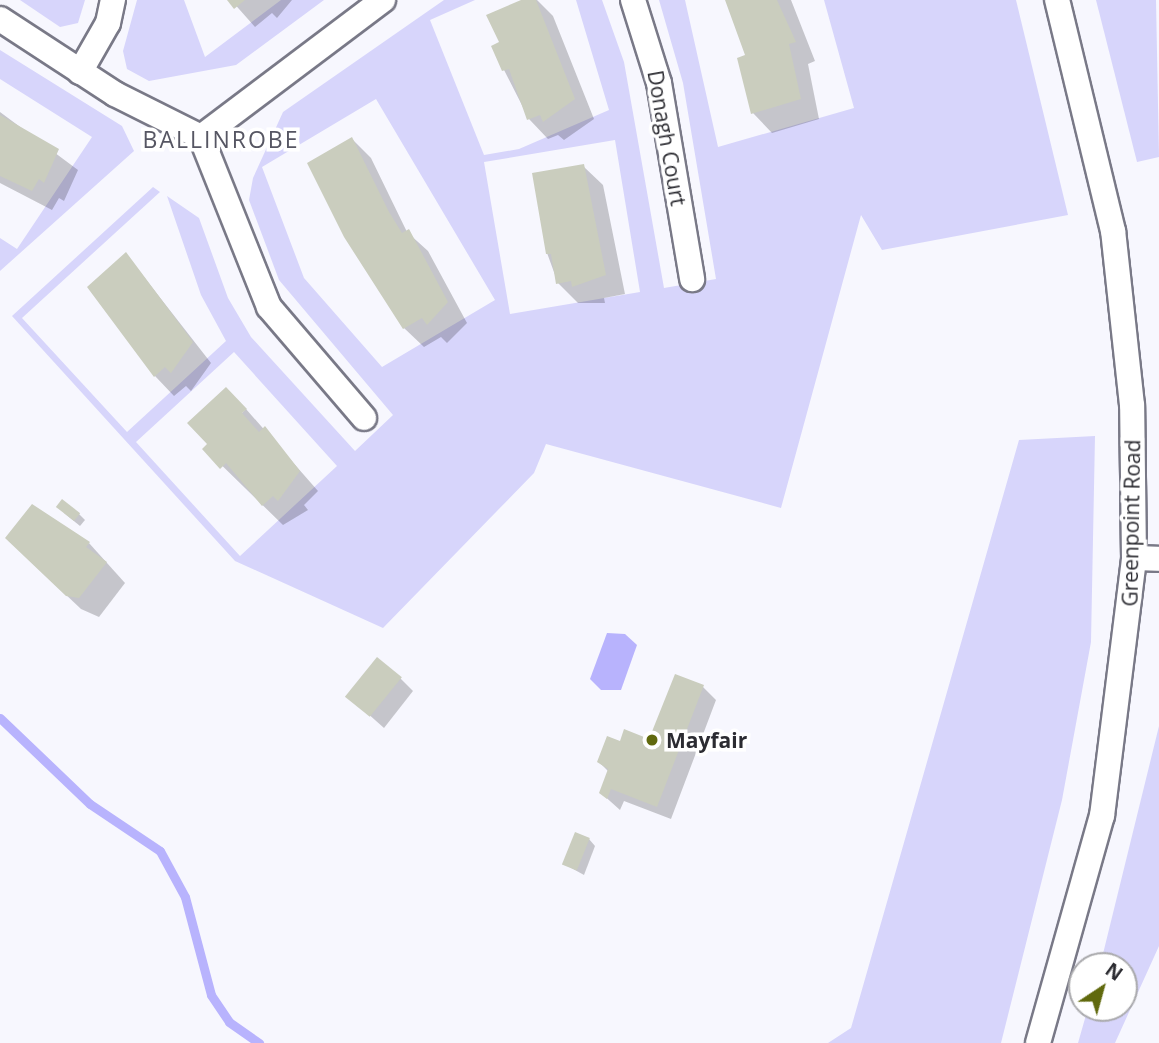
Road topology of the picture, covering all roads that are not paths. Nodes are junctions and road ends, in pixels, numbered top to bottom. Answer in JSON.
{"nodes":[{"id":1,"x":113,"y":0,"type":"edge"},
{"id":2,"x":383,"y":0,"type":"edge"},
{"id":3,"x":633,"y":0,"type":"edge"},
{"id":4,"x":1057,"y":0,"type":"edge"},
{"id":5,"x":0,"y":19,"type":"edge"},
{"id":6,"x":80,"y":72,"type":"junction"},
{"id":7,"x":201,"y":137,"type":"junction"},
{"id":8,"x":692,"y":279,"type":"dead end"},
{"id":9,"x":364,"y":418,"type":"dead end"},
{"id":10,"x":1134,"y":558,"type":"junction"},
{"id":11,"x":1159,"y":559,"type":"edge"},
{"id":12,"x":1038,"y":1043,"type":"edge"}],
"edges":[{"from":1,"to":6,"type":"street"},
{"from":2,"to":7,"type":"street"},
{"from":3,"to":8,"type":"street","name":"Donagh Court"},
{"from":4,"to":10,"type":"street","name":"Greenpoint Road"},
{"from":5,"to":6,"type":"street"},
{"from":6,"to":7,"type":"street"},
{"from":7,"to":9,"type":"street"},
{"from":10,"to":11,"type":"street"},
{"from":10,"to":12,"type":"street","name":"Greenpoint Road"}]}
